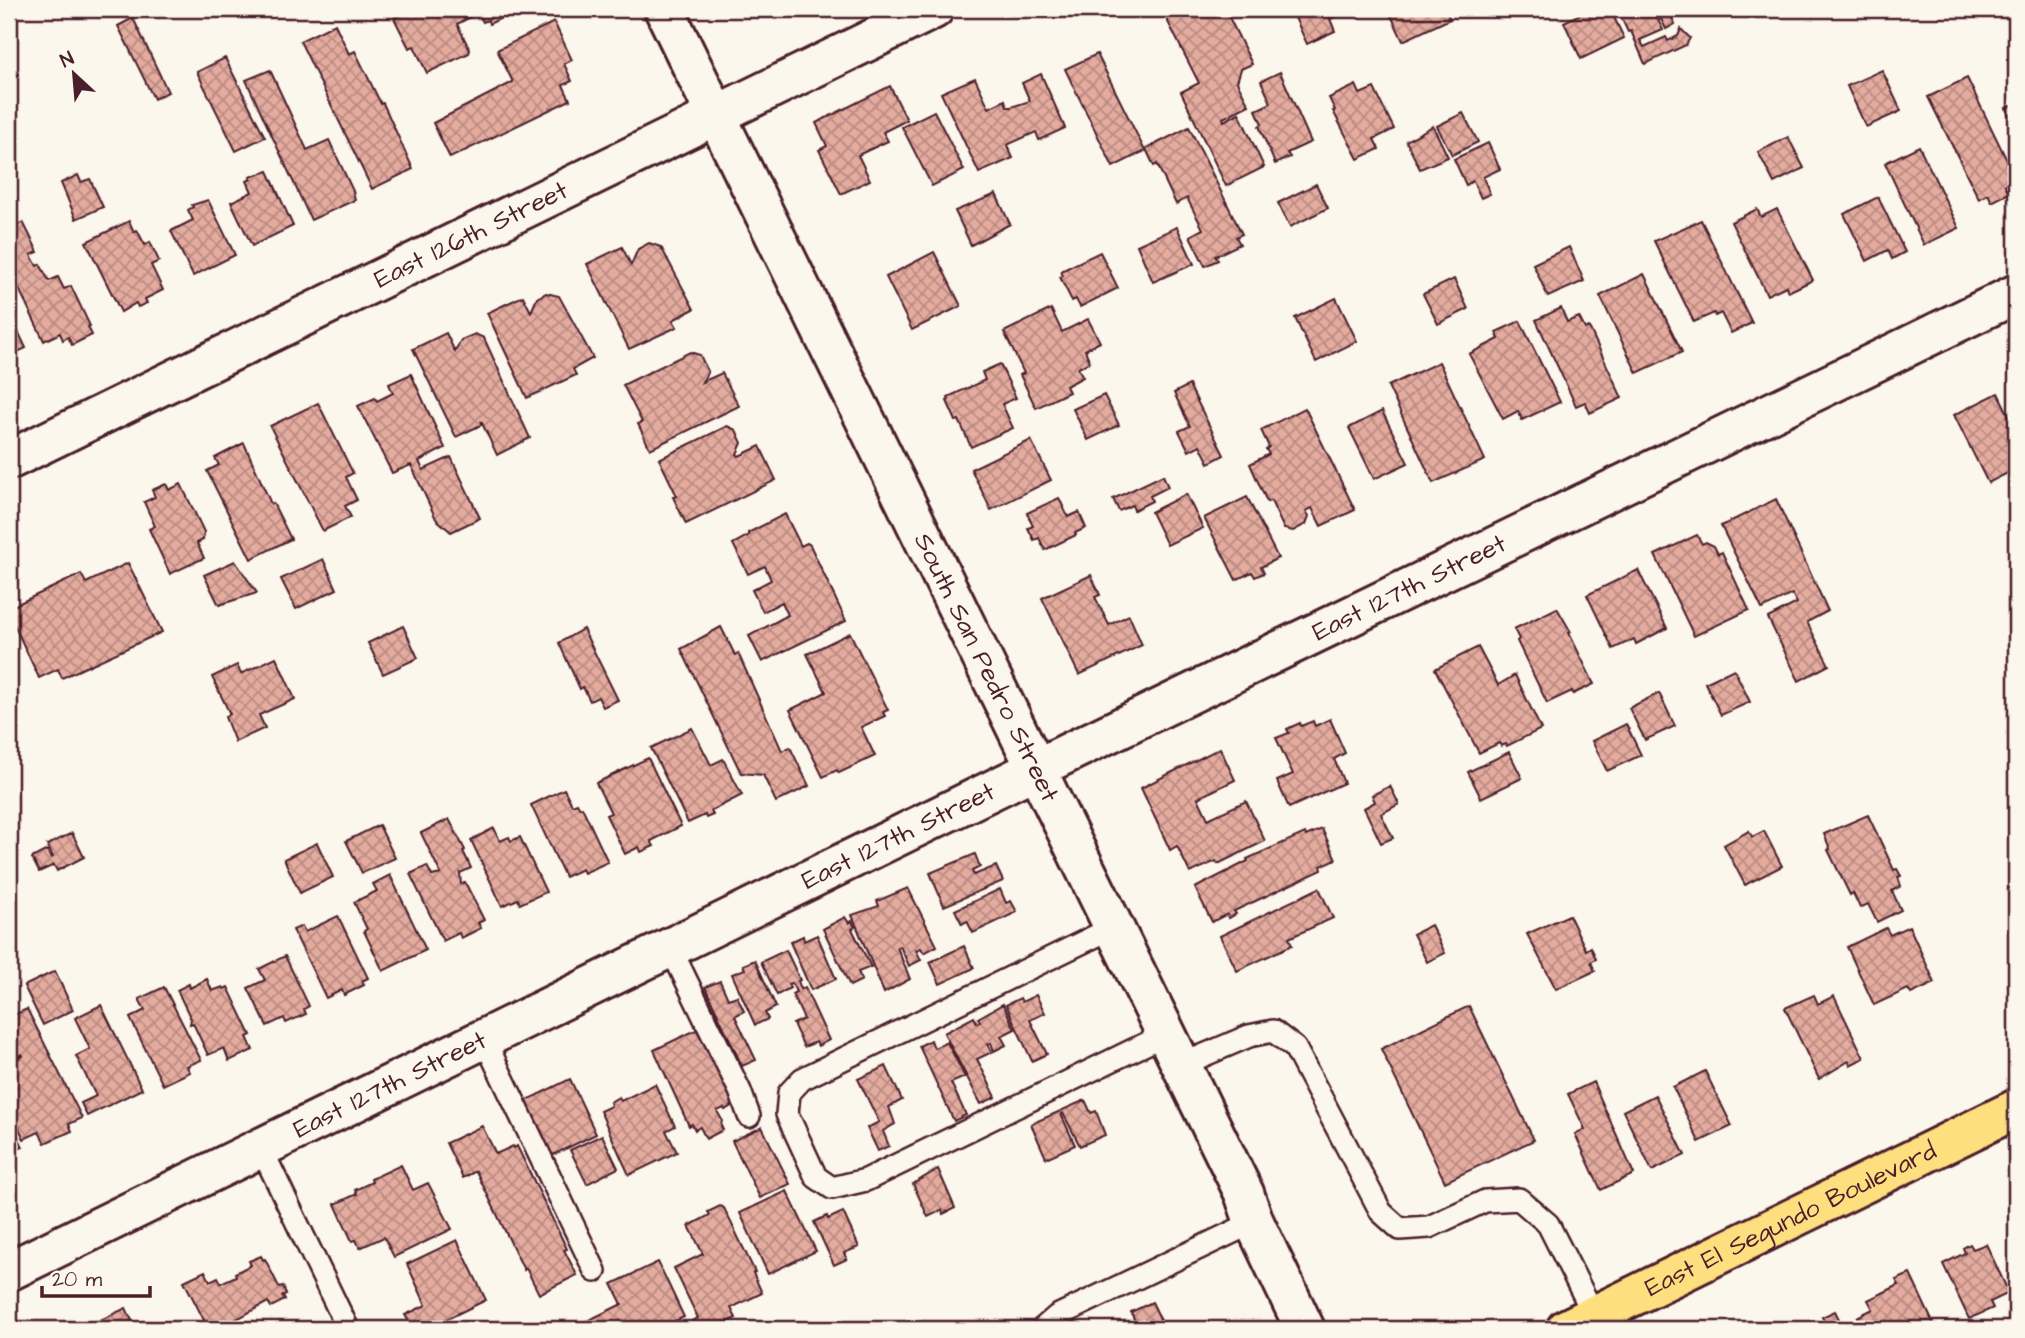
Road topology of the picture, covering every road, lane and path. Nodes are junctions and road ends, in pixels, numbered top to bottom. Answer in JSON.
{"nodes":[{"id":1,"x":664,"y":9,"type":"edge"},
{"id":2,"x":934,"y":9,"type":"edge"},
{"id":3,"x":716,"y":115,"type":"junction"},
{"id":4,"x":2016,"y":294,"type":"edge"},
{"id":5,"x":9,"y":460,"type":"edge"},
{"id":6,"x":1036,"y":768,"type":"junction"},
{"id":7,"x":1114,"y":927,"type":"junction"},
{"id":8,"x":670,"y":947,"type":"junction"},
{"id":9,"x":484,"y":1038,"type":"junction"},
{"id":10,"x":1174,"y":1050,"type":"junction"},
{"id":11,"x":2016,"y":1109,"type":"edge"},
{"id":12,"x":749,"y":1116,"type":"dead end"},
{"id":13,"x":261,"y":1148,"type":"junction"},
{"id":14,"x":1254,"y":1222,"type":"junction"},
{"id":15,"x":9,"y":1271,"type":"edge"},
{"id":16,"x":595,"y":1271,"type":"dead end"},
{"id":17,"x":1575,"y":1325,"type":"edge"},
{"id":18,"x":348,"y":1329,"type":"edge"},
{"id":19,"x":1042,"y":1329,"type":"edge"},
{"id":20,"x":1305,"y":1329,"type":"edge"}],
"edges":[{"from":1,"to":3,"type":"street","name":"South San Pedro Street"},
{"from":2,"to":3,"type":"street","name":"East 126th Street"},
{"from":3,"to":5,"type":"street","name":"East 126th Street"},
{"from":3,"to":6,"type":"street","name":"South San Pedro Street"},
{"from":4,"to":6,"type":"street","name":"East 127th Street"},
{"from":6,"to":7,"type":"street","name":"South San Pedro Street"},
{"from":6,"to":8,"type":"street","name":"East 127th Street"},
{"from":7,"to":10,"type":"street","name":"South San Pedro Street"},
{"from":7,"to":10,"type":"lane"},
{"from":8,"to":9,"type":"street","name":"East 127th Street"},
{"from":8,"to":12,"type":"lane"},
{"from":9,"to":13,"type":"street","name":"East 127th Street"},
{"from":9,"to":16,"type":"lane"},
{"from":10,"to":14,"type":"street","name":"South San Pedro Street"},
{"from":10,"to":17,"type":"lane"},
{"from":11,"to":17,"type":"main road","name":"East El Segundo Boulevard"},
{"from":13,"to":15,"type":"street","name":"East 127th Street"},
{"from":13,"to":18,"type":"lane"},
{"from":14,"to":19,"type":"lane"},
{"from":14,"to":20,"type":"street","name":"South San Pedro Street"}]}
